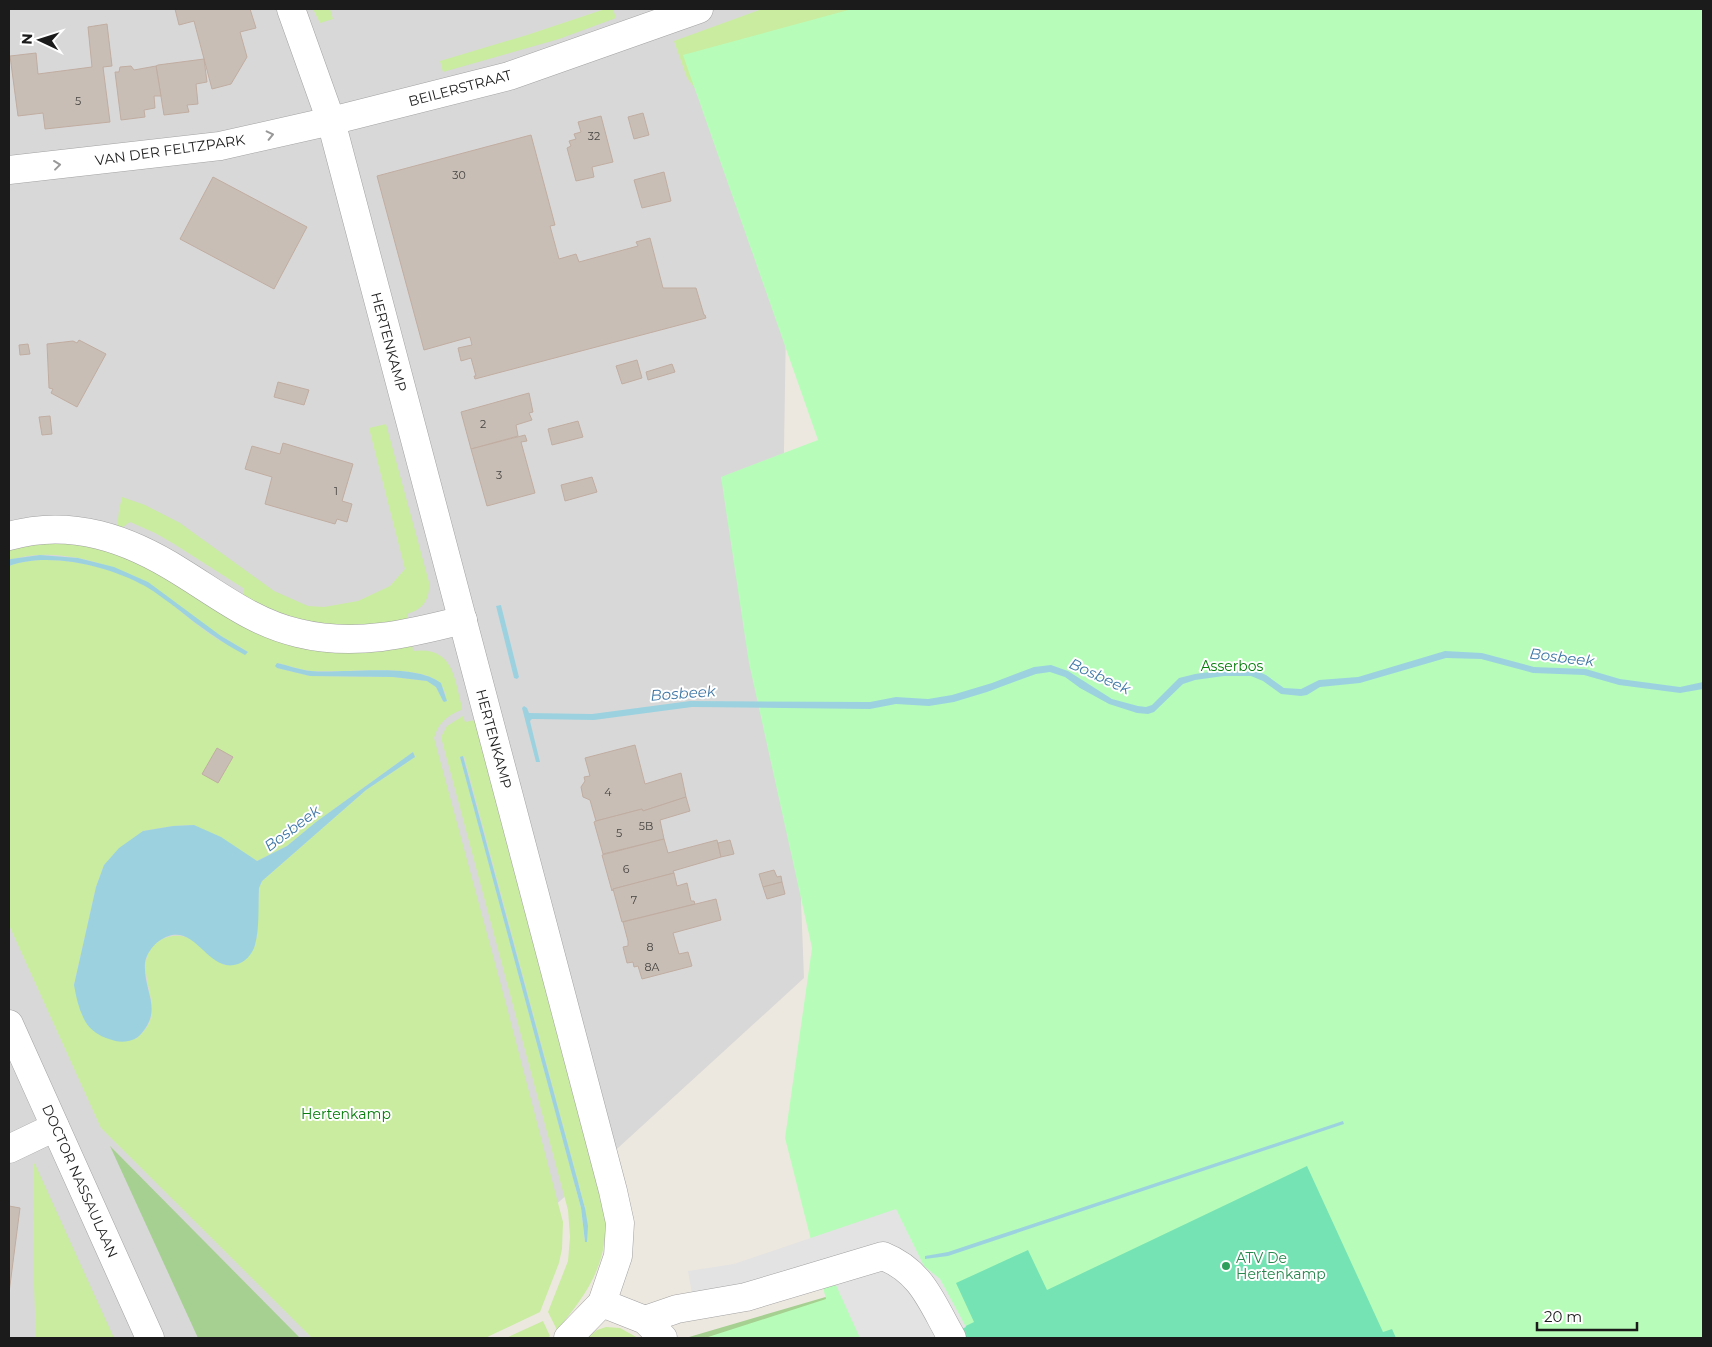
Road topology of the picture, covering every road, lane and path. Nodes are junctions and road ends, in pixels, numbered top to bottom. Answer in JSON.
{"nodes":[{"id":1,"x":291,"y":9,"type":"edge"},
{"id":2,"x":699,"y":9,"type":"edge"},
{"id":3,"x":331,"y":121,"type":"junction"},
{"id":4,"x":9,"y":170,"type":"edge"},
{"id":5,"x":9,"y":536,"type":"edge"},
{"id":6,"x":463,"y":620,"type":"junction"},
{"id":7,"x":9,"y":1024,"type":"edge"},
{"id":8,"x":56,"y":1127,"type":"junction"},
{"id":9,"x":9,"y":1150,"type":"edge"},
{"id":10,"x":602,"y":1303,"type":"junction"},
{"id":11,"x":654,"y":1329,"type":"edge"},
{"id":12,"x":951,"y":1336,"type":"edge"},
{"id":13,"x":150,"y":1338,"type":"edge"},
{"id":14,"x":568,"y":1338,"type":"edge"}],
"edges":[{"from":1,"to":3,"type":"street"},
{"from":2,"to":3,"type":"street","name":"BEILERSTRAAT"},
{"from":4,"to":3,"type":"street","name":"VAN DER FELTZPARK","one_way":true},
{"from":3,"to":6,"type":"street","name":"HERTENKAMP"},
{"from":5,"to":6,"type":"street"},
{"from":6,"to":10,"type":"street","name":"HERTENKAMP"},
{"from":7,"to":8,"type":"street","name":"DOCTOR NASSAULAAN"},
{"from":8,"to":9,"type":"street"},
{"from":8,"to":13,"type":"street","name":"DOCTOR NASSAULAAN"},
{"from":10,"to":11,"type":"street"},
{"from":10,"to":14,"type":"street","name":"HERTENKAMP"},
{"from":11,"to":12,"type":"street"}]}
